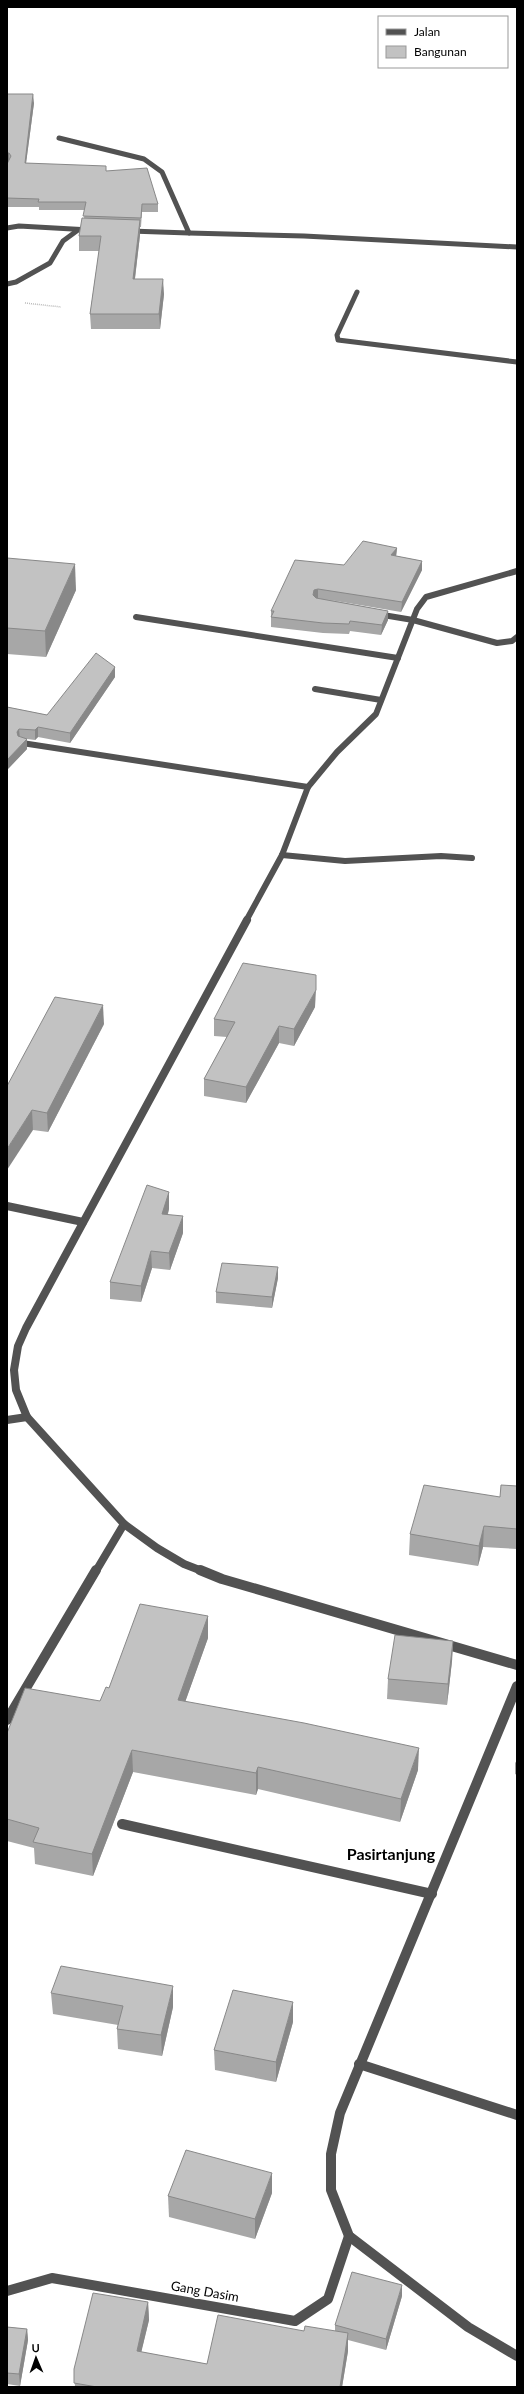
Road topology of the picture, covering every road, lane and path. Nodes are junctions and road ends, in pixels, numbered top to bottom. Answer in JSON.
{"nodes":[{"id":1,"x":59,"y":138,"type":"dead end"},
{"id":2,"x":7,"y":221,"type":"edge"},
{"id":3,"x":19,"y":226,"type":"junction"},
{"id":4,"x":7,"y":228,"type":"edge"},
{"id":5,"x":78,"y":230,"type":"junction"},
{"id":6,"x":98,"y":230,"type":"edge"},
{"id":7,"x":120,"y":231,"type":"edge"},
{"id":8,"x":189,"y":233,"type":"junction"},
{"id":9,"x":517,"y":247,"type":"edge"},
{"id":10,"x":7,"y":284,"type":"edge"},
{"id":11,"x":357,"y":292,"type":"dead end"},
{"id":12,"x":22,"y":303,"type":"dead end"},
{"id":13,"x":61,"y":307,"type":"dead end"},
{"id":14,"x":517,"y":362,"type":"edge"},
{"id":15,"x":517,"y":571,"type":"edge"},
{"id":16,"x":369,"y":612,"type":"edge"},
{"id":17,"x":136,"y":617,"type":"dead end"},
{"id":18,"x":413,"y":620,"type":"junction"},
{"id":19,"x":517,"y":637,"type":"edge"},
{"id":20,"x":398,"y":658,"type":"junction"},
{"id":21,"x":315,"y":689,"type":"dead end"},
{"id":22,"x":381,"y":700,"type":"junction"},
{"id":23,"x":22,"y":743,"type":"edge"},
{"id":24,"x":308,"y":787,"type":"junction"},
{"id":25,"x":282,"y":855,"type":"junction"},
{"id":26,"x":472,"y":858,"type":"dead end"},
{"id":27,"x":7,"y":1206,"type":"edge"},
{"id":28,"x":83,"y":1222,"type":"junction"},
{"id":29,"x":27,"y":1417,"type":"junction"},
{"id":30,"x":7,"y":1420,"type":"edge"},
{"id":31,"x":124,"y":1524,"type":"junction"},
{"id":32,"x":517,"y":1664,"type":"edge"},
{"id":33,"x":517,"y":1686,"type":"edge"},
{"id":34,"x":7,"y":1720,"type":"edge"},
{"id":35,"x":122,"y":1824,"type":"dead end"},
{"id":36,"x":432,"y":1894,"type":"junction"},
{"id":37,"x":359,"y":2064,"type":"junction"},
{"id":38,"x":517,"y":2115,"type":"edge"},
{"id":39,"x":349,"y":2236,"type":"junction"},
{"id":40,"x":7,"y":2291,"type":"edge"},
{"id":41,"x":517,"y":2356,"type":"edge"}],
"edges":[{"from":1,"to":8,"type":"street"},
{"from":2,"to":3,"type":"street"},
{"from":3,"to":4,"type":"street"},
{"from":3,"to":5,"type":"street"},
{"from":5,"to":6,"type":"street"},
{"from":5,"to":10,"type":"street"},
{"from":7,"to":8,"type":"street"},
{"from":8,"to":9,"type":"street"},
{"from":11,"to":14,"type":"street"},
{"from":12,"to":13,"type":"path"},
{"from":15,"to":18,"type":"street"},
{"from":16,"to":18,"type":"street"},
{"from":17,"to":20,"type":"street"},
{"from":18,"to":19,"type":"street"},
{"from":18,"to":20,"type":"street"},
{"from":20,"to":22,"type":"street"},
{"from":21,"to":22,"type":"street"},
{"from":22,"to":24,"type":"street"},
{"from":23,"to":24,"type":"street"},
{"from":24,"to":25,"type":"street"},
{"from":25,"to":26,"type":"street"},
{"from":25,"to":28,"type":"street"},
{"from":27,"to":28,"type":"street"},
{"from":28,"to":29,"type":"street"},
{"from":29,"to":30,"type":"street"},
{"from":29,"to":31,"type":"street"},
{"from":31,"to":32,"type":"street"},
{"from":31,"to":34,"type":"street"},
{"from":33,"to":36,"type":"street"},
{"from":35,"to":36,"type":"street"},
{"from":36,"to":37,"type":"street"},
{"from":37,"to":38,"type":"street"},
{"from":37,"to":39,"type":"street"},
{"from":39,"to":40,"type":"street","name":"Gang Dasim"},
{"from":39,"to":41,"type":"street"}]}
